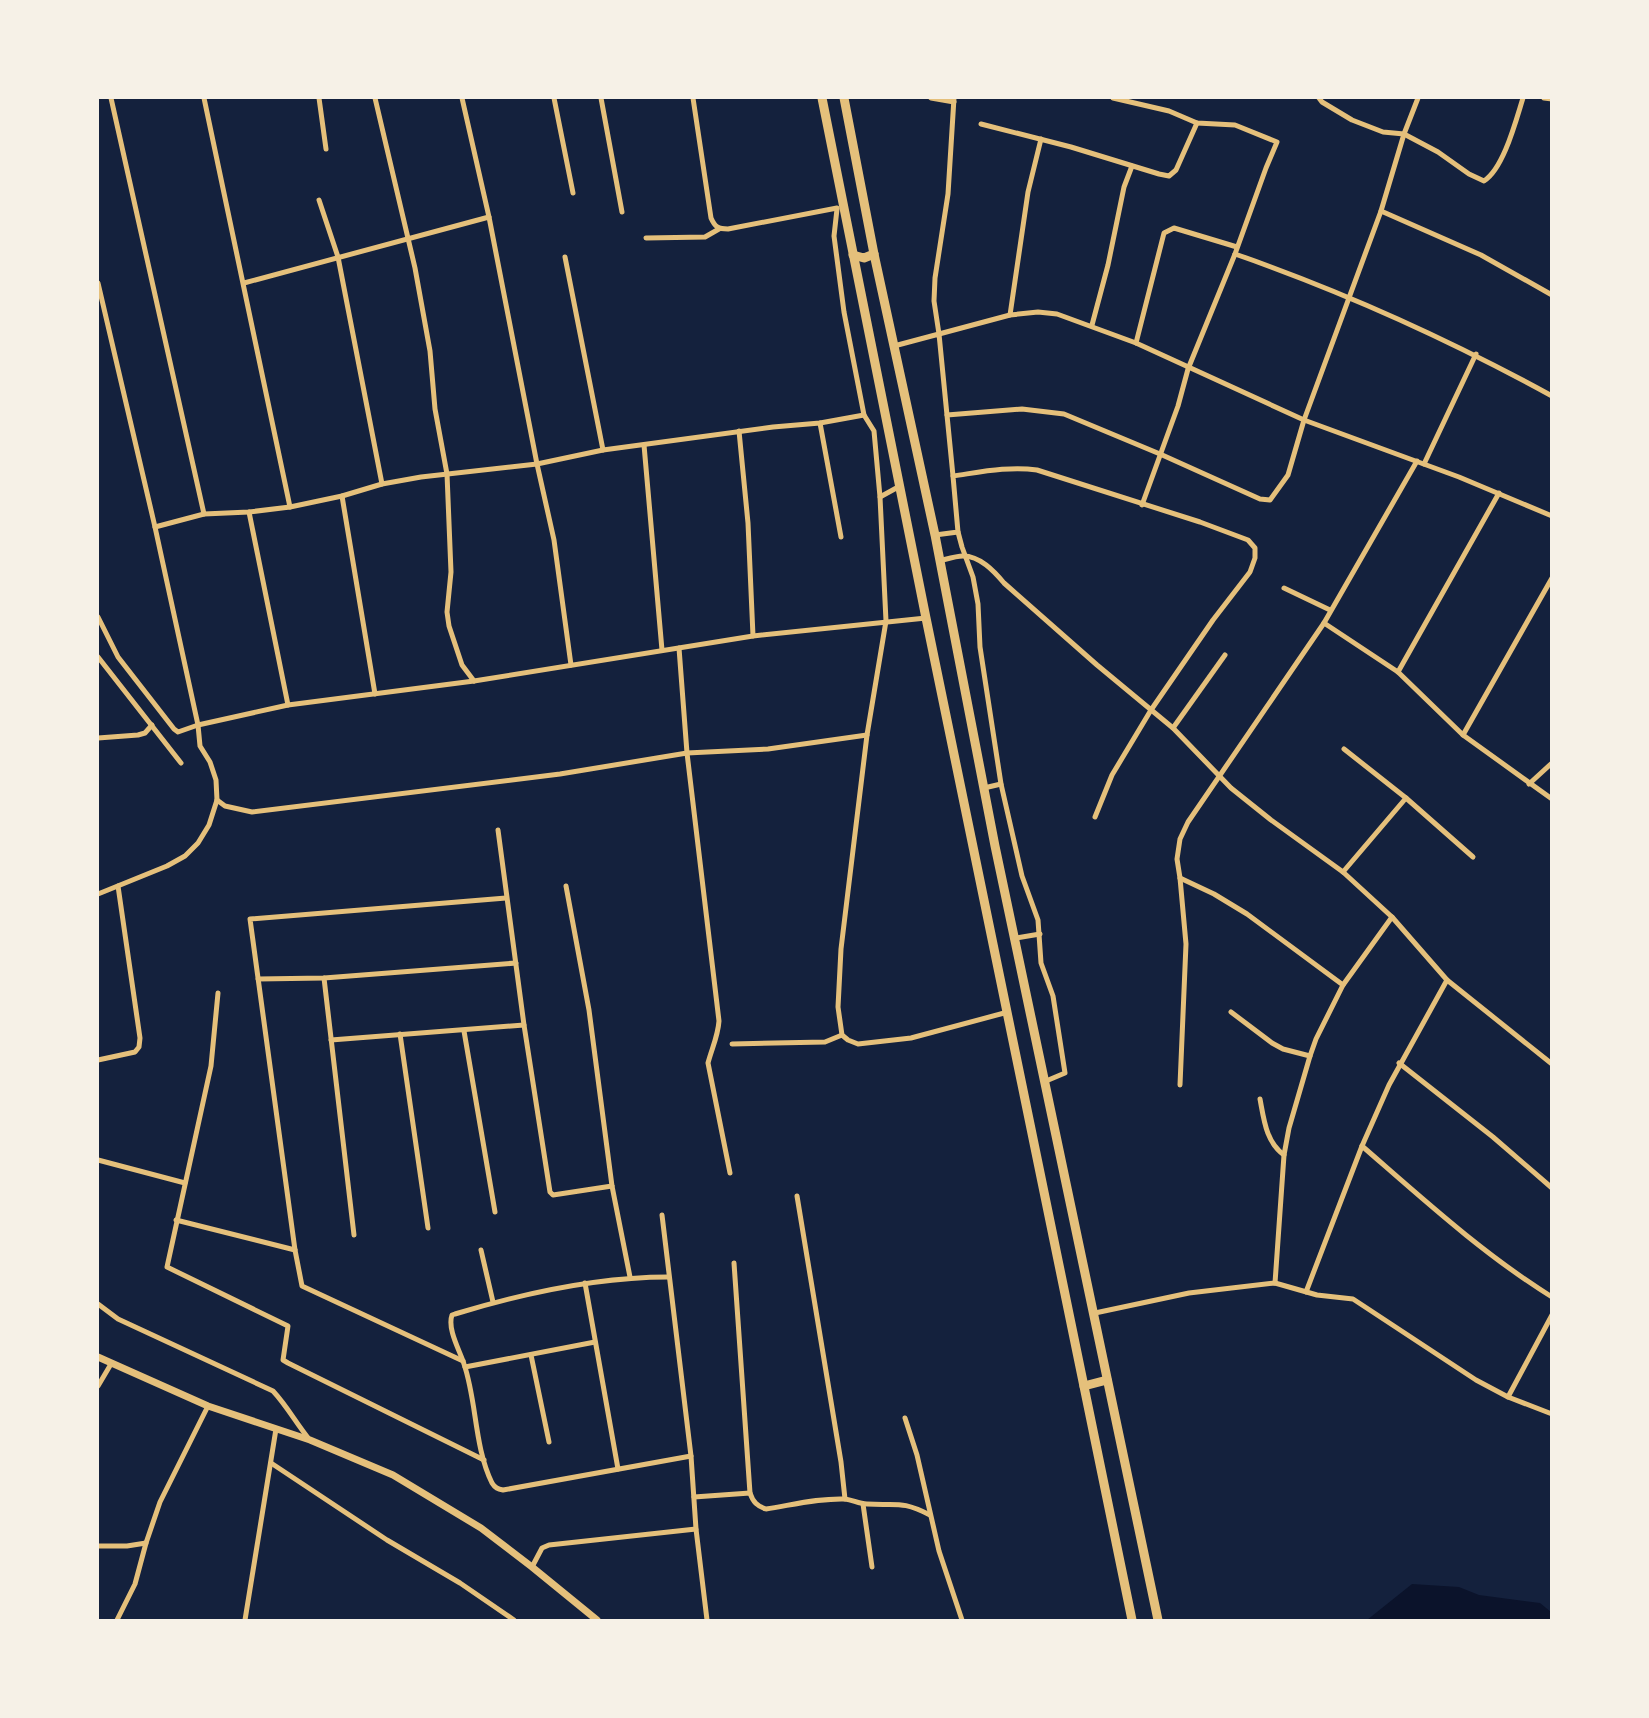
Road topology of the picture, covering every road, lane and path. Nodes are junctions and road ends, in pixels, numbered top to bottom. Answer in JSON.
{"nodes":[{"id":1,"x":111,"y":98,"type":"edge"},
{"id":2,"x":204,"y":98,"type":"edge"},
{"id":3,"x":319,"y":98,"type":"edge"},
{"id":4,"x":375,"y":98,"type":"edge"},
{"id":5,"x":462,"y":98,"type":"edge"},
{"id":6,"x":554,"y":98,"type":"edge"},
{"id":7,"x":601,"y":98,"type":"edge"},
{"id":8,"x":693,"y":98,"type":"edge"},
{"id":9,"x":822,"y":98,"type":"edge"},
{"id":10,"x":844,"y":98,"type":"edge"},
{"id":11,"x":932,"y":98,"type":"edge"},
{"id":12,"x":1113,"y":98,"type":"edge"},
{"id":13,"x":1319,"y":98,"type":"edge"},
{"id":14,"x":1418,"y":98,"type":"edge"},
{"id":15,"x":1523,"y":98,"type":"edge"},
{"id":16,"x":1545,"y":98,"type":"edge"},
{"id":17,"x":1551,"y":99,"type":"edge"},
{"id":18,"x":954,"y":100,"type":"edge"},
{"id":19,"x":1197,"y":123,"type":"junction"},
{"id":20,"x":981,"y":124,"type":"dead end"},
{"id":21,"x":1404,"y":134,"type":"junction"},
{"id":22,"x":1041,"y":139,"type":"junction"},
{"id":23,"x":326,"y":149,"type":"dead end"},
{"id":24,"x":1132,"y":166,"type":"junction"},
{"id":25,"x":573,"y":193,"type":"dead end"},
{"id":26,"x":319,"y":200,"type":"dead end"},
{"id":27,"x":841,"y":208,"type":"junction"},
{"id":28,"x":1381,"y":211,"type":"junction"},
{"id":29,"x":622,"y":212,"type":"dead end"},
{"id":30,"x":489,"y":217,"type":"junction"},
{"id":31,"x":719,"y":229,"type":"junction"},
{"id":32,"x":646,"y":238,"type":"dead end"},
{"id":33,"x":408,"y":239,"type":"junction"},
{"id":34,"x":1237,"y":247,"type":"junction"},
{"id":35,"x":874,"y":254,"type":"junction"},
{"id":36,"x":1235,"y":254,"type":"junction"},
{"id":37,"x":853,"y":255,"type":"junction"},
{"id":38,"x":338,"y":257,"type":"junction"},
{"id":39,"x":565,"y":257,"type":"dead end"},
{"id":40,"x":98,"y":283,"type":"edge"},
{"id":41,"x":244,"y":283,"type":"junction"},
{"id":42,"x":1551,"y":295,"type":"edge"},
{"id":43,"x":1348,"y":298,"type":"junction"},
{"id":44,"x":1010,"y":315,"type":"junction"},
{"id":45,"x":1092,"y":325,"type":"junction"},
{"id":46,"x":939,"y":334,"type":"junction"},
{"id":47,"x":1136,"y":343,"type":"junction"},
{"id":48,"x":894,"y":346,"type":"junction"},
{"id":49,"x":1476,"y":354,"type":"junction"},
{"id":50,"x":1188,"y":369,"type":"junction"},
{"id":51,"x":1551,"y":396,"type":"edge"},
{"id":52,"x":864,"y":415,"type":"junction"},
{"id":53,"x":947,"y":415,"type":"junction"},
{"id":54,"x":1304,"y":420,"type":"junction"},
{"id":55,"x":820,"y":423,"type":"junction"},
{"id":56,"x":740,"y":431,"type":"junction"},
{"id":57,"x":644,"y":445,"type":"junction"},
{"id":58,"x":603,"y":450,"type":"junction"},
{"id":59,"x":1160,"y":454,"type":"junction"},
{"id":60,"x":1417,"y":461,"type":"junction"},
{"id":61,"x":537,"y":464,"type":"junction"},
{"id":62,"x":1424,"y":464,"type":"junction"},
{"id":63,"x":447,"y":474,"type":"junction"},
{"id":64,"x":953,"y":476,"type":"junction"},
{"id":65,"x":382,"y":484,"type":"junction"},
{"id":66,"x":901,"y":485,"type":"junction"},
{"id":67,"x":1499,"y":493,"type":"junction"},
{"id":68,"x":342,"y":496,"type":"junction"},
{"id":69,"x":880,"y":497,"type":"junction"},
{"id":70,"x":1142,"y":505,"type":"junction"},
{"id":71,"x":290,"y":507,"type":"junction"},
{"id":72,"x":249,"y":512,"type":"junction"},
{"id":73,"x":204,"y":514,"type":"junction"},
{"id":74,"x":1551,"y":516,"type":"edge"},
{"id":75,"x":155,"y":527,"type":"junction"},
{"id":76,"x":958,"y":532,"type":"junction"},
{"id":77,"x":935,"y":535,"type":"junction"},
{"id":78,"x":841,"y":537,"type":"dead end"},
{"id":79,"x":965,"y":555,"type":"junction"},
{"id":80,"x":939,"y":561,"type":"junction"},
{"id":81,"x":1551,"y":578,"type":"edge"},
{"id":82,"x":1284,"y":588,"type":"dead end"},
{"id":83,"x":1330,"y":610,"type":"junction"},
{"id":84,"x":98,"y":616,"type":"edge"},
{"id":85,"x":926,"y":618,"type":"junction"},
{"id":86,"x":886,"y":621,"type":"junction"},
{"id":87,"x":1324,"y":623,"type":"junction"},
{"id":88,"x":753,"y":636,"type":"junction"},
{"id":89,"x":679,"y":648,"type":"junction"},
{"id":90,"x":662,"y":650,"type":"junction"},
{"id":91,"x":1225,"y":656,"type":"dead end"},
{"id":92,"x":98,"y":657,"type":"edge"},
{"id":93,"x":571,"y":665,"type":"junction"},
{"id":94,"x":1398,"y":672,"type":"junction"},
{"id":95,"x":474,"y":681,"type":"junction"},
{"id":96,"x":375,"y":694,"type":"junction"},
{"id":97,"x":288,"y":705,"type":"junction"},
{"id":98,"x":1151,"y":710,"type":"junction"},
{"id":99,"x":152,"y":724,"type":"junction"},
{"id":100,"x":198,"y":725,"type":"junction"},
{"id":101,"x":1173,"y":728,"type":"junction"},
{"id":102,"x":867,"y":735,"type":"junction"},
{"id":103,"x":1463,"y":735,"type":"junction"},
{"id":104,"x":98,"y":738,"type":"edge"},
{"id":105,"x":1344,"y":749,"type":"dead end"},
{"id":106,"x":687,"y":753,"type":"junction"},
{"id":107,"x":180,"y":763,"type":"dead end"},
{"id":108,"x":1551,"y":763,"type":"edge"},
{"id":109,"x":1219,"y":777,"type":"junction"},
{"id":110,"x":1001,"y":784,"type":"junction"},
{"id":111,"x":1529,"y":784,"type":"junction"},
{"id":112,"x":984,"y":788,"type":"junction"},
{"id":113,"x":1406,"y":798,"type":"junction"},
{"id":114,"x":1551,"y":799,"type":"edge"},
{"id":115,"x":217,"y":800,"type":"junction"},
{"id":116,"x":1095,"y":818,"type":"dead end"},
{"id":117,"x":498,"y":830,"type":"dead end"},
{"id":118,"x":1473,"y":856,"type":"dead end"},
{"id":119,"x":1343,"y":872,"type":"junction"},
{"id":120,"x":1180,"y":878,"type":"junction"},
{"id":121,"x":118,"y":886,"type":"junction"},
{"id":122,"x":566,"y":886,"type":"dead end"},
{"id":123,"x":98,"y":894,"type":"edge"},
{"id":124,"x":506,"y":898,"type":"junction"},
{"id":125,"x":1392,"y":917,"type":"junction"},
{"id":126,"x":1040,"y":934,"type":"junction"},
{"id":127,"x":1016,"y":938,"type":"junction"},
{"id":128,"x":516,"y":963,"type":"junction"},
{"id":129,"x":324,"y":978,"type":"junction"},
{"id":130,"x":258,"y":979,"type":"junction"},
{"id":131,"x":1447,"y":980,"type":"junction"},
{"id":132,"x":1343,"y":985,"type":"junction"},
{"id":133,"x":218,"y":993,"type":"dead end"},
{"id":134,"x":1008,"y":1012,"type":"junction"},
{"id":135,"x":1232,"y":1012,"type":"dead end"},
{"id":136,"x":524,"y":1025,"type":"junction"},
{"id":137,"x":464,"y":1031,"type":"junction"},
{"id":138,"x":400,"y":1035,"type":"junction"},
{"id":139,"x":842,"y":1035,"type":"junction"},
{"id":140,"x":331,"y":1040,"type":"junction"},
{"id":141,"x":732,"y":1044,"type":"dead end"},
{"id":142,"x":1310,"y":1056,"type":"junction"},
{"id":143,"x":98,"y":1060,"type":"edge"},
{"id":144,"x":1399,"y":1063,"type":"junction"},
{"id":145,"x":1551,"y":1064,"type":"edge"},
{"id":146,"x":1046,"y":1081,"type":"junction"},
{"id":147,"x":1180,"y":1085,"type":"dead end"},
{"id":148,"x":1260,"y":1099,"type":"dead end"},
{"id":149,"x":1362,"y":1146,"type":"junction"},
{"id":150,"x":1284,"y":1155,"type":"junction"},
{"id":151,"x":98,"y":1160,"type":"edge"},
{"id":152,"x":730,"y":1173,"type":"dead end"},
{"id":153,"x":185,"y":1183,"type":"junction"},
{"id":154,"x":612,"y":1186,"type":"junction"},
{"id":155,"x":1551,"y":1188,"type":"edge"},
{"id":156,"x":797,"y":1196,"type":"dead end"},
{"id":157,"x":495,"y":1212,"type":"dead end"},
{"id":158,"x":663,"y":1215,"type":"dead end"},
{"id":159,"x":177,"y":1220,"type":"junction"},
{"id":160,"x":428,"y":1228,"type":"dead end"},
{"id":161,"x":354,"y":1235,"type":"dead end"},
{"id":162,"x":295,"y":1250,"type":"junction"},
{"id":163,"x":481,"y":1250,"type":"dead end"},
{"id":164,"x":734,"y":1263,"type":"dead end"},
{"id":165,"x":630,"y":1277,"type":"junction"},
{"id":166,"x":669,"y":1277,"type":"junction"},
{"id":167,"x":585,"y":1283,"type":"junction"},
{"id":168,"x":1275,"y":1283,"type":"junction"},
{"id":169,"x":1306,"y":1292,"type":"junction"},
{"id":170,"x":1551,"y":1297,"type":"edge"},
{"id":171,"x":493,"y":1302,"type":"junction"},
{"id":172,"x":98,"y":1304,"type":"edge"},
{"id":173,"x":1095,"y":1313,"type":"junction"},
{"id":174,"x":1551,"y":1315,"type":"edge"},
{"id":175,"x":595,"y":1342,"type":"junction"},
{"id":176,"x":531,"y":1355,"type":"junction"},
{"id":177,"x":98,"y":1357,"type":"edge"},
{"id":178,"x":111,"y":1364,"type":"junction"},
{"id":179,"x":464,"y":1364,"type":"junction"},
{"id":180,"x":1107,"y":1380,"type":"junction"},
{"id":181,"x":98,"y":1386,"type":"edge"},
{"id":182,"x":1084,"y":1386,"type":"junction"},
{"id":183,"x":1508,"y":1397,"type":"junction"},
{"id":184,"x":208,"y":1406,"type":"junction"},
{"id":185,"x":1551,"y":1414,"type":"edge"},
{"id":186,"x":905,"y":1418,"type":"dead end"},
{"id":187,"x":276,"y":1429,"type":"junction"},
{"id":188,"x":310,"y":1440,"type":"junction"},
{"id":189,"x":549,"y":1442,"type":"dead end"},
{"id":190,"x":691,"y":1456,"type":"junction"},
{"id":191,"x":484,"y":1460,"type":"junction"},
{"id":192,"x":271,"y":1463,"type":"junction"},
{"id":193,"x":618,"y":1469,"type":"junction"},
{"id":194,"x":750,"y":1493,"type":"junction"},
{"id":195,"x":694,"y":1497,"type":"junction"},
{"id":196,"x":845,"y":1499,"type":"junction"},
{"id":197,"x":863,"y":1504,"type":"junction"},
{"id":198,"x":930,"y":1515,"type":"junction"},
{"id":199,"x":696,"y":1529,"type":"junction"},
{"id":200,"x":146,"y":1543,"type":"junction"},
{"id":201,"x":98,"y":1546,"type":"edge"},
{"id":202,"x":532,"y":1566,"type":"junction"},
{"id":203,"x":872,"y":1567,"type":"dead end"},
{"id":204,"x":117,"y":1620,"type":"edge"},
{"id":205,"x":245,"y":1620,"type":"edge"},
{"id":206,"x":514,"y":1620,"type":"edge"},
{"id":207,"x":597,"y":1620,"type":"edge"},
{"id":208,"x":707,"y":1620,"type":"edge"},
{"id":209,"x":962,"y":1620,"type":"edge"},
{"id":210,"x":1132,"y":1620,"type":"edge"},
{"id":211,"x":1158,"y":1620,"type":"edge"}],
"edges":[{"from":1,"to":73,"type":"street"},
{"from":2,"to":41,"type":"street"},
{"from":3,"to":23,"type":"street"},
{"from":4,"to":33,"type":"street"},
{"from":5,"to":30,"type":"street"},
{"from":6,"to":25,"type":"street"},
{"from":7,"to":29,"type":"street"},
{"from":8,"to":31,"type":"street"},
{"from":9,"to":27,"type":"highway"},
{"from":10,"to":35,"type":"highway"},
{"from":11,"to":18,"type":"street"},
{"from":12,"to":19,"type":"street"},
{"from":13,"to":21,"type":"street"},
{"from":14,"to":21,"type":"street"},
{"from":15,"to":21,"type":"street"},
{"from":16,"to":17,"type":"street"},
{"from":18,"to":46,"type":"street"},
{"from":19,"to":24,"type":"street"},
{"from":19,"to":34,"type":"street"},
{"from":20,"to":22,"type":"street"},
{"from":21,"to":28,"type":"street"},
{"from":22,"to":24,"type":"street"},
{"from":22,"to":44,"type":"street"},
{"from":24,"to":45,"type":"street"},
{"from":26,"to":38,"type":"street"},
{"from":27,"to":31,"type":"street"},
{"from":27,"to":37,"type":"highway"},
{"from":27,"to":52,"type":"street"},
{"from":28,"to":42,"type":"street"},
{"from":28,"to":43,"type":"street"},
{"from":30,"to":33,"type":"street"},
{"from":30,"to":61,"type":"street"},
{"from":31,"to":32,"type":"street"},
{"from":33,"to":38,"type":"street"},
{"from":33,"to":63,"type":"street"},
{"from":34,"to":36,"type":"street"},
{"from":34,"to":47,"type":"street"},
{"from":35,"to":37,"type":"highway"},
{"from":35,"to":48,"type":"highway"},
{"from":36,"to":43,"type":"street"},
{"from":36,"to":50,"type":"street"},
{"from":37,"to":66,"type":"highway"},
{"from":38,"to":41,"type":"street"},
{"from":38,"to":65,"type":"street"},
{"from":39,"to":58,"type":"street"},
{"from":40,"to":75,"type":"street"},
{"from":41,"to":71,"type":"street"},
{"from":43,"to":49,"type":"street"},
{"from":43,"to":54,"type":"street"},
{"from":44,"to":45,"type":"street"},
{"from":44,"to":46,"type":"street"},
{"from":45,"to":47,"type":"street"},
{"from":46,"to":48,"type":"street"},
{"from":46,"to":53,"type":"street"},
{"from":47,"to":50,"type":"street"},
{"from":48,"to":77,"type":"highway"},
{"from":49,"to":51,"type":"street"},
{"from":49,"to":62,"type":"street"},
{"from":50,"to":54,"type":"street"},
{"from":50,"to":59,"type":"street"},
{"from":52,"to":55,"type":"street"},
{"from":52,"to":69,"type":"street"},
{"from":53,"to":59,"type":"street"},
{"from":53,"to":64,"type":"street"},
{"from":54,"to":59,"type":"street"},
{"from":54,"to":60,"type":"street"},
{"from":55,"to":56,"type":"street"},
{"from":55,"to":78,"type":"street"},
{"from":56,"to":57,"type":"street"},
{"from":56,"to":88,"type":"street"},
{"from":57,"to":58,"type":"street"},
{"from":57,"to":90,"type":"street"},
{"from":58,"to":61,"type":"street"},
{"from":59,"to":70,"type":"street"},
{"from":60,"to":62,"type":"street"},
{"from":60,"to":83,"type":"street"},
{"from":61,"to":63,"type":"street"},
{"from":61,"to":93,"type":"street"},
{"from":62,"to":67,"type":"street"},
{"from":63,"to":65,"type":"street"},
{"from":63,"to":95,"type":"street"},
{"from":64,"to":70,"type":"street"},
{"from":64,"to":76,"type":"street"},
{"from":65,"to":68,"type":"street"},
{"from":66,"to":69,"type":"street"},
{"from":66,"to":85,"type":"highway"},
{"from":67,"to":74,"type":"street"},
{"from":67,"to":94,"type":"street"},
{"from":68,"to":71,"type":"street"},
{"from":68,"to":96,"type":"street"},
{"from":69,"to":86,"type":"street"},
{"from":70,"to":98,"type":"street"},
{"from":71,"to":72,"type":"street"},
{"from":72,"to":73,"type":"street"},
{"from":72,"to":97,"type":"street"},
{"from":73,"to":75,"type":"street"},
{"from":75,"to":100,"type":"street"},
{"from":76,"to":77,"type":"street"},
{"from":76,"to":79,"type":"street"},
{"from":77,"to":80,"type":"highway"},
{"from":79,"to":80,"type":"street"},
{"from":79,"to":98,"type":"street"},
{"from":79,"to":110,"type":"street"},
{"from":80,"to":112,"type":"highway"},
{"from":81,"to":103,"type":"street"},
{"from":82,"to":83,"type":"street"},
{"from":83,"to":87,"type":"street"},
{"from":84,"to":100,"type":"street"},
{"from":85,"to":86,"type":"street"},
{"from":85,"to":134,"type":"highway"},
{"from":86,"to":88,"type":"street"},
{"from":86,"to":102,"type":"street"},
{"from":87,"to":94,"type":"street"},
{"from":87,"to":109,"type":"street"},
{"from":88,"to":89,"type":"street"},
{"from":89,"to":90,"type":"street"},
{"from":89,"to":106,"type":"street"},
{"from":90,"to":93,"type":"street"},
{"from":91,"to":101,"type":"street"},
{"from":92,"to":99,"type":"street"},
{"from":93,"to":95,"type":"street"},
{"from":94,"to":103,"type":"street"},
{"from":95,"to":96,"type":"street"},
{"from":96,"to":97,"type":"street"},
{"from":97,"to":100,"type":"street"},
{"from":98,"to":101,"type":"street"},
{"from":98,"to":116,"type":"street"},
{"from":99,"to":104,"type":"street"},
{"from":99,"to":107,"type":"street"},
{"from":100,"to":115,"type":"street"},
{"from":101,"to":109,"type":"street"},
{"from":102,"to":106,"type":"street"},
{"from":102,"to":139,"type":"street"},
{"from":103,"to":111,"type":"street"},
{"from":105,"to":113,"type":"street"},
{"from":106,"to":115,"type":"street"},
{"from":106,"to":152,"type":"street"},
{"from":108,"to":111,"type":"street"},
{"from":109,"to":119,"type":"street"},
{"from":109,"to":120,"type":"street"},
{"from":110,"to":112,"type":"street"},
{"from":110,"to":126,"type":"street"},
{"from":111,"to":114,"type":"street"},
{"from":112,"to":127,"type":"highway"},
{"from":113,"to":118,"type":"street"},
{"from":113,"to":119,"type":"street"},
{"from":115,"to":121,"type":"street"},
{"from":117,"to":124,"type":"street"},
{"from":119,"to":125,"type":"street"},
{"from":120,"to":132,"type":"street"},
{"from":120,"to":147,"type":"street"},
{"from":121,"to":123,"type":"street"},
{"from":121,"to":143,"type":"street"},
{"from":122,"to":154,"type":"street"},
{"from":124,"to":128,"type":"street"},
{"from":124,"to":130,"type":"street"},
{"from":125,"to":131,"type":"street"},
{"from":125,"to":132,"type":"street"},
{"from":126,"to":127,"type":"street"},
{"from":126,"to":146,"type":"street"},
{"from":127,"to":146,"type":"highway"},
{"from":128,"to":129,"type":"street"},
{"from":128,"to":136,"type":"street"},
{"from":129,"to":130,"type":"street"},
{"from":129,"to":140,"type":"street"},
{"from":130,"to":162,"type":"street"},
{"from":131,"to":144,"type":"street"},
{"from":131,"to":145,"type":"street"},
{"from":132,"to":142,"type":"street"},
{"from":133,"to":153,"type":"street"},
{"from":134,"to":139,"type":"street"},
{"from":134,"to":182,"type":"highway"},
{"from":135,"to":142,"type":"street"},
{"from":136,"to":137,"type":"street"},
{"from":136,"to":154,"type":"street"},
{"from":137,"to":138,"type":"street"},
{"from":137,"to":157,"type":"street"},
{"from":138,"to":140,"type":"street"},
{"from":138,"to":160,"type":"street"},
{"from":139,"to":141,"type":"street"},
{"from":140,"to":161,"type":"street"},
{"from":142,"to":150,"type":"street"},
{"from":144,"to":149,"type":"street"},
{"from":144,"to":155,"type":"street"},
{"from":146,"to":173,"type":"highway"},
{"from":148,"to":150,"type":"street"},
{"from":149,"to":169,"type":"street"},
{"from":149,"to":170,"type":"street"},
{"from":150,"to":168,"type":"street"},
{"from":151,"to":153,"type":"street"},
{"from":153,"to":159,"type":"street"},
{"from":154,"to":165,"type":"street"},
{"from":156,"to":196,"type":"street"},
{"from":158,"to":166,"type":"street"},
{"from":159,"to":162,"type":"street"},
{"from":159,"to":191,"type":"street"},
{"from":162,"to":179,"type":"street"},
{"from":163,"to":171,"type":"street"},
{"from":164,"to":194,"type":"street"},
{"from":165,"to":166,"type":"street"},
{"from":165,"to":167,"type":"street"},
{"from":166,"to":190,"type":"street"},
{"from":167,"to":171,"type":"street"},
{"from":167,"to":175,"type":"street"},
{"from":168,"to":169,"type":"street"},
{"from":168,"to":173,"type":"street"},
{"from":169,"to":183,"type":"street"},
{"from":171,"to":179,"type":"street"},
{"from":172,"to":188,"type":"street"},
{"from":173,"to":180,"type":"highway"},
{"from":174,"to":183,"type":"street"},
{"from":175,"to":176,"type":"street"},
{"from":175,"to":193,"type":"street"},
{"from":176,"to":179,"type":"street"},
{"from":176,"to":189,"type":"street"},
{"from":177,"to":178,"type":"street"},
{"from":178,"to":181,"type":"street"},
{"from":178,"to":184,"type":"street"},
{"from":179,"to":191,"type":"street"},
{"from":180,"to":182,"type":"highway"},
{"from":180,"to":211,"type":"highway"},
{"from":182,"to":210,"type":"highway"},
{"from":183,"to":185,"type":"street"},
{"from":184,"to":187,"type":"street"},
{"from":184,"to":200,"type":"street"},
{"from":186,"to":198,"type":"street"},
{"from":187,"to":188,"type":"street"},
{"from":187,"to":192,"type":"street"},
{"from":188,"to":202,"type":"street"},
{"from":190,"to":193,"type":"street"},
{"from":190,"to":195,"type":"street"},
{"from":191,"to":193,"type":"street"},
{"from":192,"to":205,"type":"street"},
{"from":192,"to":206,"type":"street"},
{"from":194,"to":195,"type":"street"},
{"from":194,"to":196,"type":"street"},
{"from":195,"to":199,"type":"street"},
{"from":196,"to":197,"type":"street"},
{"from":197,"to":198,"type":"street"},
{"from":197,"to":203,"type":"street"},
{"from":198,"to":209,"type":"street"},
{"from":199,"to":202,"type":"street"},
{"from":199,"to":208,"type":"street"},
{"from":200,"to":201,"type":"street"},
{"from":200,"to":204,"type":"street"},
{"from":202,"to":207,"type":"street"}]}
